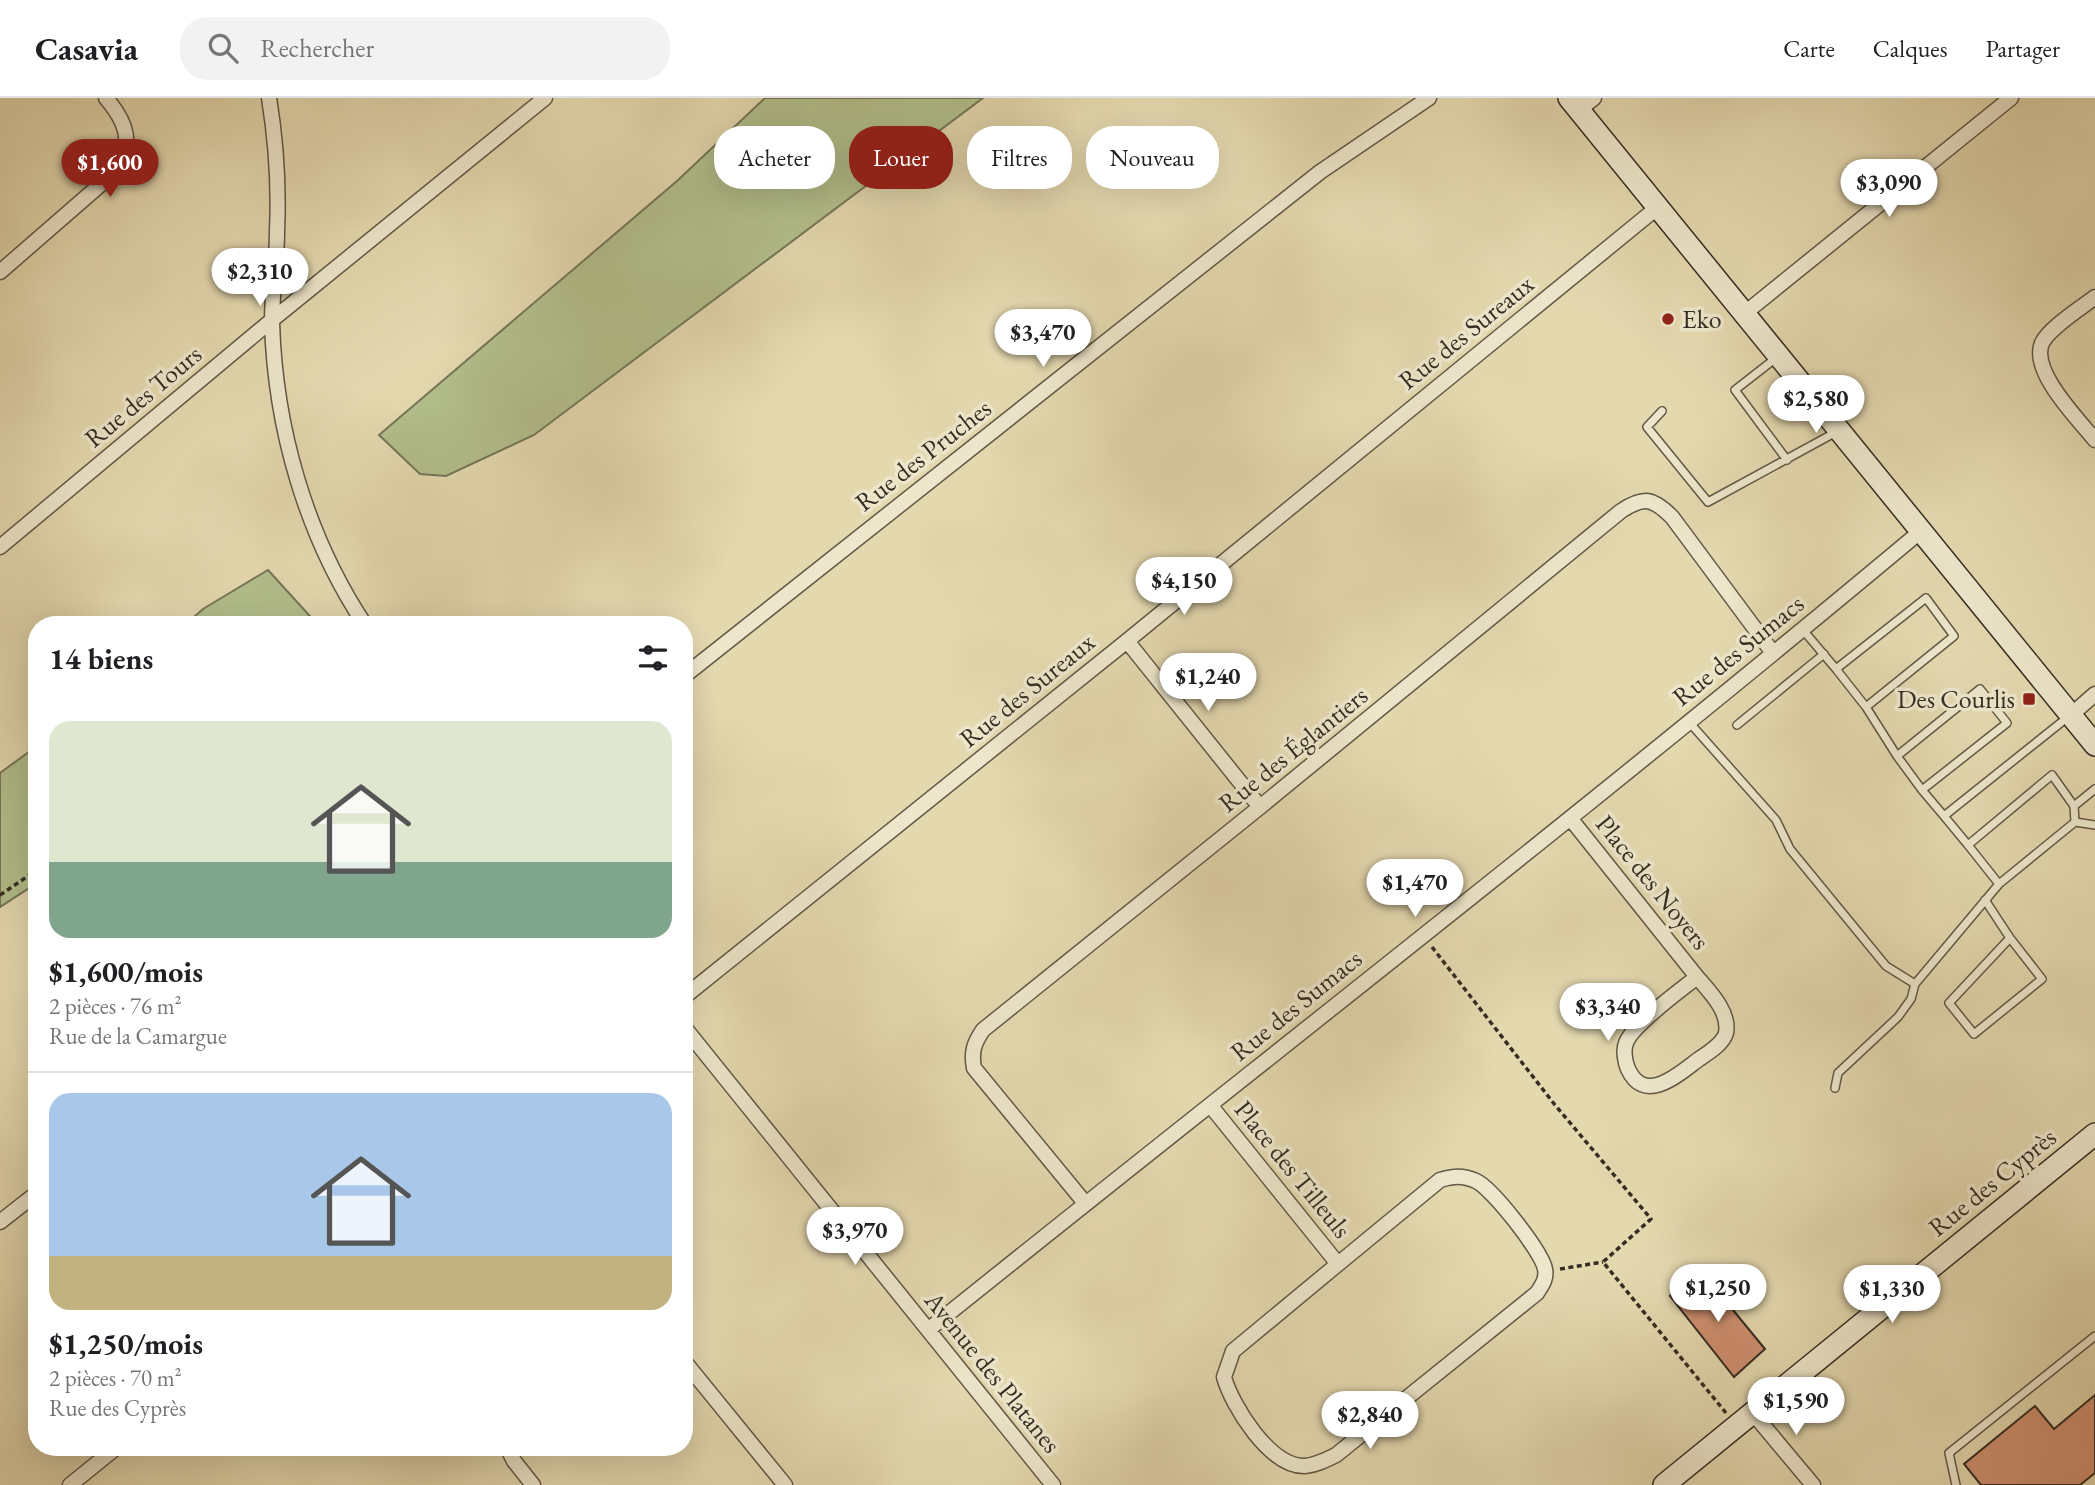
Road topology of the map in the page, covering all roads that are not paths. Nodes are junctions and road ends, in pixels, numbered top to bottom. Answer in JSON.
{"nodes":[{"id":1,"x":106,"y":98,"type":"edge"},
{"id":2,"x":269,"y":98,"type":"edge"},
{"id":3,"x":545,"y":98,"type":"edge"},
{"id":4,"x":1429,"y":98,"type":"edge"},
{"id":5,"x":2011,"y":98,"type":"edge"},
{"id":6,"x":1581,"y":102,"type":"edge"},
{"id":7,"x":1658,"y":206,"type":"junction"},
{"id":8,"x":1,"y":268,"type":"edge"},
{"id":9,"x":2095,"y":297,"type":"edge"},
{"id":10,"x":1745,"y":313,"type":"junction"},
{"id":11,"x":272,"y":320,"type":"junction"},
{"id":12,"x":1779,"y":356,"type":"junction"},
{"id":13,"x":1662,"y":411,"type":"dead end"},
{"id":14,"x":1839,"y":430,"type":"junction"},
{"id":15,"x":2095,"y":440,"type":"edge"},
{"id":16,"x":1787,"y":460,"type":"junction"},
{"id":17,"x":1921,"y":531,"type":"junction"},
{"id":18,"x":0,"y":547,"type":"edge"},
{"id":19,"x":359,"y":616,"type":"edge"},
{"id":20,"x":1803,"y":630,"type":"junction"},
{"id":21,"x":1127,"y":641,"type":"junction"},
{"id":22,"x":1773,"y":653,"type":"junction"},
{"id":23,"x":1824,"y":654,"type":"junction"},
{"id":24,"x":693,"y":669,"type":"edge"},
{"id":25,"x":1836,"y":669,"type":"junction"},
{"id":26,"x":2095,"y":694,"type":"edge"},
{"id":27,"x":1866,"y":707,"type":"junction"},
{"id":28,"x":2071,"y":715,"type":"junction"},
{"id":29,"x":1689,"y":721,"type":"junction"},
{"id":30,"x":1737,"y":725,"type":"dead end"},
{"id":31,"x":2095,"y":745,"type":"edge"},
{"id":32,"x":1897,"y":756,"type":"junction"},
{"id":33,"x":2095,"y":789,"type":"edge"},
{"id":34,"x":1922,"y":790,"type":"junction"},
{"id":35,"x":2074,"y":806,"type":"junction"},
{"id":36,"x":1261,"y":807,"type":"junction"},
{"id":37,"x":1944,"y":816,"type":"junction"},
{"id":38,"x":1570,"y":818,"type":"junction"},
{"id":39,"x":2076,"y":822,"type":"junction"},
{"id":40,"x":2095,"y":825,"type":"edge"},
{"id":41,"x":1968,"y":845,"type":"junction"},
{"id":42,"x":1999,"y":884,"type":"junction"},
{"id":43,"x":1985,"y":900,"type":"junction"},
{"id":44,"x":2010,"y":938,"type":"junction"},
{"id":45,"x":1697,"y":977,"type":"junction"},
{"id":46,"x":1915,"y":984,"type":"junction"},
{"id":47,"x":693,"y":990,"type":"edge"},
{"id":48,"x":693,"y":1038,"type":"edge"},
{"id":49,"x":1835,"y":1088,"type":"dead end"},
{"id":50,"x":1210,"y":1105,"type":"junction"},
{"id":51,"x":2095,"y":1134,"type":"edge"},
{"id":52,"x":28,"y":1200,"type":"edge"},
{"id":53,"x":1085,"y":1203,"type":"junction"},
{"id":54,"x":0,"y":1222,"type":"edge"},
{"id":55,"x":1338,"y":1264,"type":"junction"},
{"id":56,"x":928,"y":1330,"type":"junction"},
{"id":57,"x":2095,"y":1336,"type":"edge"},
{"id":58,"x":693,"y":1373,"type":"edge"},
{"id":59,"x":1752,"y":1412,"type":"junction"},
{"id":60,"x":106,"y":1456,"type":"edge"},
{"id":61,"x":512,"y":1456,"type":"edge"},
{"id":62,"x":70,"y":1485,"type":"edge"},
{"id":63,"x":533,"y":1485,"type":"edge"},
{"id":64,"x":785,"y":1485,"type":"edge"},
{"id":65,"x":1053,"y":1485,"type":"edge"},
{"id":66,"x":1664,"y":1485,"type":"edge"},
{"id":67,"x":1813,"y":1485,"type":"edge"},
{"id":68,"x":1956,"y":1485,"type":"edge"}],
"edges":[{"from":1,"to":8,"type":"street"},
{"from":2,"to":11,"type":"street"},
{"from":3,"to":11,"type":"street","name":"Rue des Tours"},
{"from":4,"to":24,"type":"street","name":"Rue des Pruches"},
{"from":5,"to":10,"type":"street"},
{"from":6,"to":7,"type":"main road"},
{"from":7,"to":10,"type":"main road"},
{"from":7,"to":21,"type":"street","name":"Rue des Sureaux"},
{"from":9,"to":15,"type":"street"},
{"from":10,"to":12,"type":"main road"},
{"from":11,"to":18,"type":"street","name":"Rue des Tours"},
{"from":11,"to":19,"type":"street"},
{"from":12,"to":14,"type":"main road"},
{"from":12,"to":16,"type":"lane"},
{"from":13,"to":16,"type":"lane"},
{"from":14,"to":16,"type":"lane"},
{"from":14,"to":17,"type":"main road"},
{"from":17,"to":20,"type":"street","name":"Rue des Sumacs"},
{"from":17,"to":28,"type":"main road"},
{"from":20,"to":22,"type":"street","name":"Rue des Sumacs"},
{"from":20,"to":23,"type":"lane"},
{"from":21,"to":36,"type":"street"},
{"from":21,"to":47,"type":"street","name":"Rue des Sureaux"},
{"from":22,"to":29,"type":"street","name":"Rue des Sumacs"},
{"from":22,"to":36,"type":"street","name":"Rue des Églantiers"},
{"from":23,"to":25,"type":"lane"},
{"from":23,"to":30,"type":"lane"},
{"from":25,"to":27,"type":"lane"},
{"from":25,"to":27,"type":"lane"},
{"from":26,"to":28,"type":"street"},
{"from":27,"to":32,"type":"lane"},
{"from":28,"to":31,"type":"main road"},
{"from":28,"to":37,"type":"lane"},
{"from":29,"to":38,"type":"street","name":"Rue des Sumacs"},
{"from":29,"to":46,"type":"lane"},
{"from":32,"to":34,"type":"lane"},
{"from":32,"to":34,"type":"lane"},
{"from":33,"to":35,"type":"lane"},
{"from":34,"to":37,"type":"lane"},
{"from":35,"to":39,"type":"lane"},
{"from":35,"to":41,"type":"lane"},
{"from":36,"to":53,"type":"street","name":"Rue des Églantiers"},
{"from":37,"to":41,"type":"lane"},
{"from":38,"to":45,"type":"street","name":"Place des Noyers"},
{"from":38,"to":50,"type":"street","name":"Rue des Sumacs"},
{"from":39,"to":40,"type":"lane"},
{"from":39,"to":42,"type":"lane"},
{"from":41,"to":42,"type":"lane"},
{"from":42,"to":43,"type":"lane"},
{"from":43,"to":44,"type":"lane"},
{"from":43,"to":46,"type":"lane"},
{"from":44,"to":44,"type":"lane"},
{"from":45,"to":45,"type":"street","name":"Place des Noyers"},
{"from":46,"to":49,"type":"lane"},
{"from":48,"to":56,"type":"street","name":"Avenue des Platanes"},
{"from":50,"to":53,"type":"street","name":"Rue des Sumacs"},
{"from":50,"to":55,"type":"street","name":"Place des Tilleuls"},
{"from":51,"to":59,"type":"main road","name":"Rue des Cyprès"},
{"from":52,"to":54,"type":"street"},
{"from":53,"to":56,"type":"street","name":"Rue des Sumacs"},
{"from":55,"to":55,"type":"street","name":"Place des Tilleuls"},
{"from":56,"to":65,"type":"street","name":"Avenue des Platanes"},
{"from":57,"to":68,"type":"lane"},
{"from":58,"to":64,"type":"street"},
{"from":59,"to":66,"type":"main road","name":"Rue des Cyprès"},
{"from":59,"to":67,"type":"street"},
{"from":60,"to":62,"type":"street"},
{"from":61,"to":63,"type":"street"}]}
